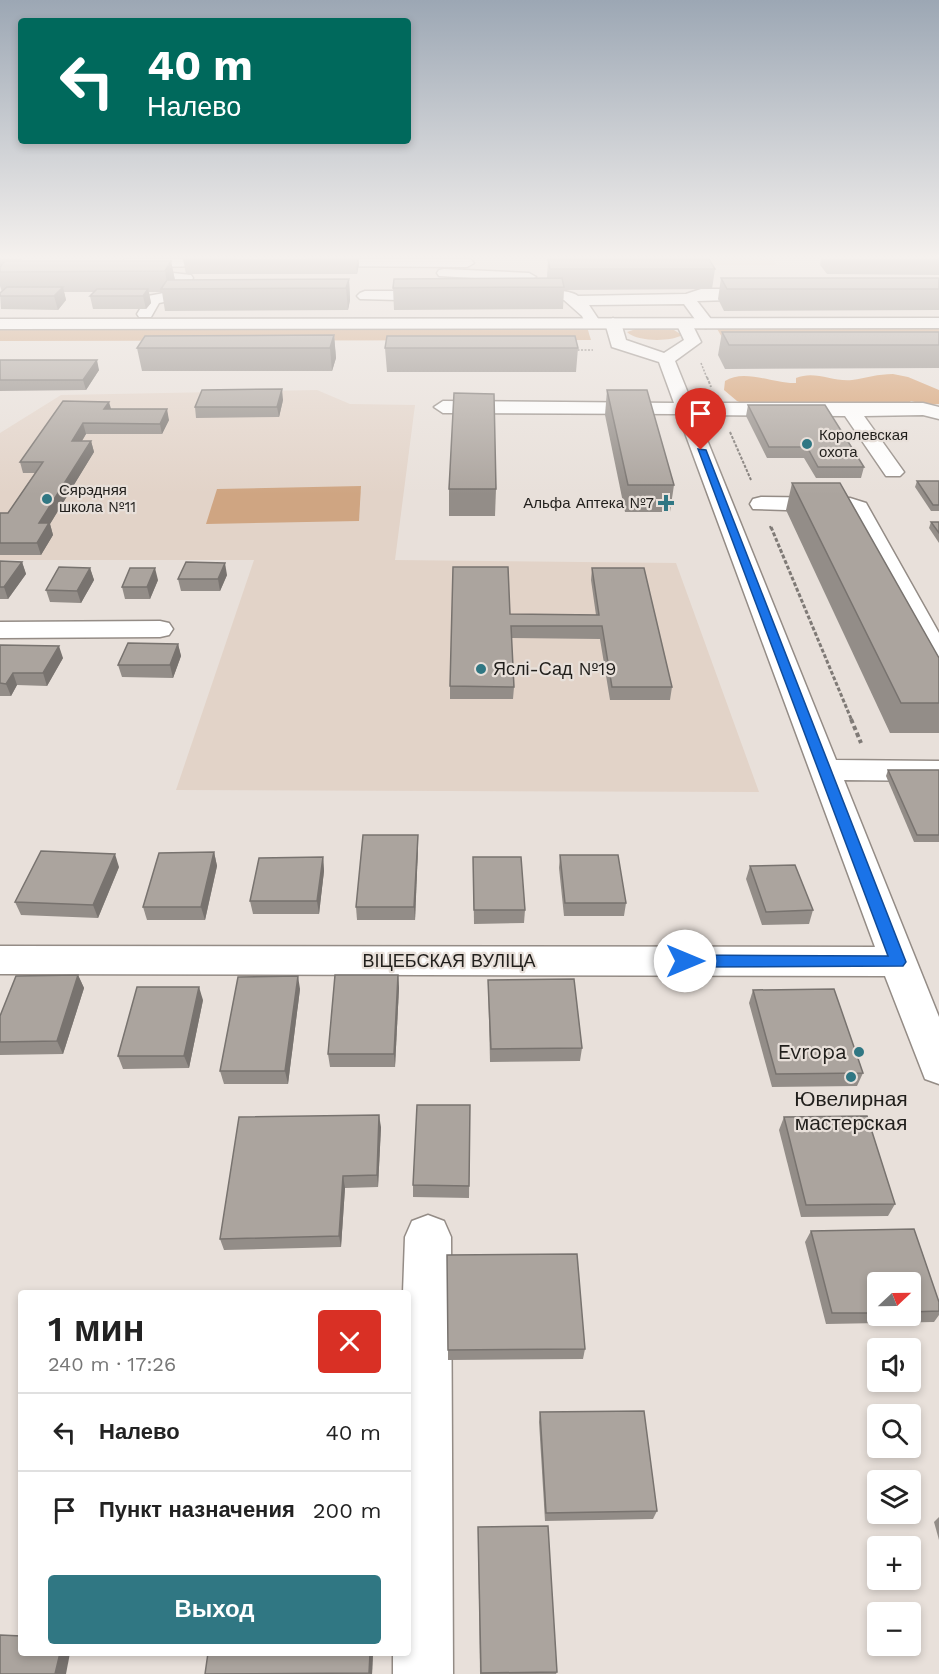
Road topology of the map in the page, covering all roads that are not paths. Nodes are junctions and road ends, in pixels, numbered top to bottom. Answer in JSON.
{"nodes":[{"id":1,"x":617,"y":337,"type":"edge"},
{"id":2,"x":690,"y":337,"type":"edge"},
{"id":3,"x":715,"y":342,"type":"dead end"},
{"id":4,"x":597,"y":343,"type":"dead end"},
{"id":5,"x":618,"y":343,"type":"junction"},
{"id":6,"x":695,"y":348,"type":"junction"},
{"id":7,"x":666,"y":359,"type":"junction"},
{"id":8,"x":442,"y":407,"type":"dead end"},
{"id":9,"x":685,"y":408,"type":"junction"},
{"id":10,"x":851,"y":410,"type":"junction"},
{"id":11,"x":939,"y":413,"type":"edge"},
{"id":12,"x":893,"y":472,"type":"dead end"},
{"id":13,"x":760,"y":504,"type":"road end"},
{"id":14,"x":160,"y":628,"type":"dead end"},
{"id":15,"x":0,"y":630,"type":"edge"},
{"id":16,"x":939,"y":657,"type":"edge"},
{"id":17,"x":824,"y":770,"type":"junction"},
{"id":18,"x":939,"y":771,"type":"edge"},
{"id":19,"x":0,"y":960,"type":"edge"},
{"id":20,"x":898,"y":962,"type":"junction"},
{"id":21,"x":928,"y":1008,"type":"edge"},
{"id":22,"x":939,"y":1067,"type":"edge"},
{"id":23,"x":428,"y":1237,"type":"dead end"},
{"id":24,"x":423,"y":1674,"type":"edge"}],
"edges":[{"from":1,"to":5,"type":"street"},
{"from":2,"to":6,"type":"street"},
{"from":3,"to":6,"type":"street"},
{"from":4,"to":5,"type":"street"},
{"from":5,"to":6,"type":"street"},
{"from":5,"to":7,"type":"street"},
{"from":6,"to":7,"type":"street"},
{"from":7,"to":9,"type":"street"},
{"from":8,"to":9,"type":"street"},
{"from":9,"to":10,"type":"street"},
{"from":9,"to":17,"type":"street"},
{"from":10,"to":11,"type":"street"},
{"from":10,"to":12,"type":"street"},
{"from":13,"to":16,"type":"street"},
{"from":14,"to":15,"type":"street"},
{"from":17,"to":18,"type":"street"},
{"from":17,"to":20,"type":"street"},
{"from":19,"to":20,"type":"street","name":"ВІЦЕБСКАЯ ВУЛІЦА"},
{"from":20,"to":21,"type":"street"},
{"from":21,"to":22,"type":"street"},
{"from":23,"to":24,"type":"street"}]}
